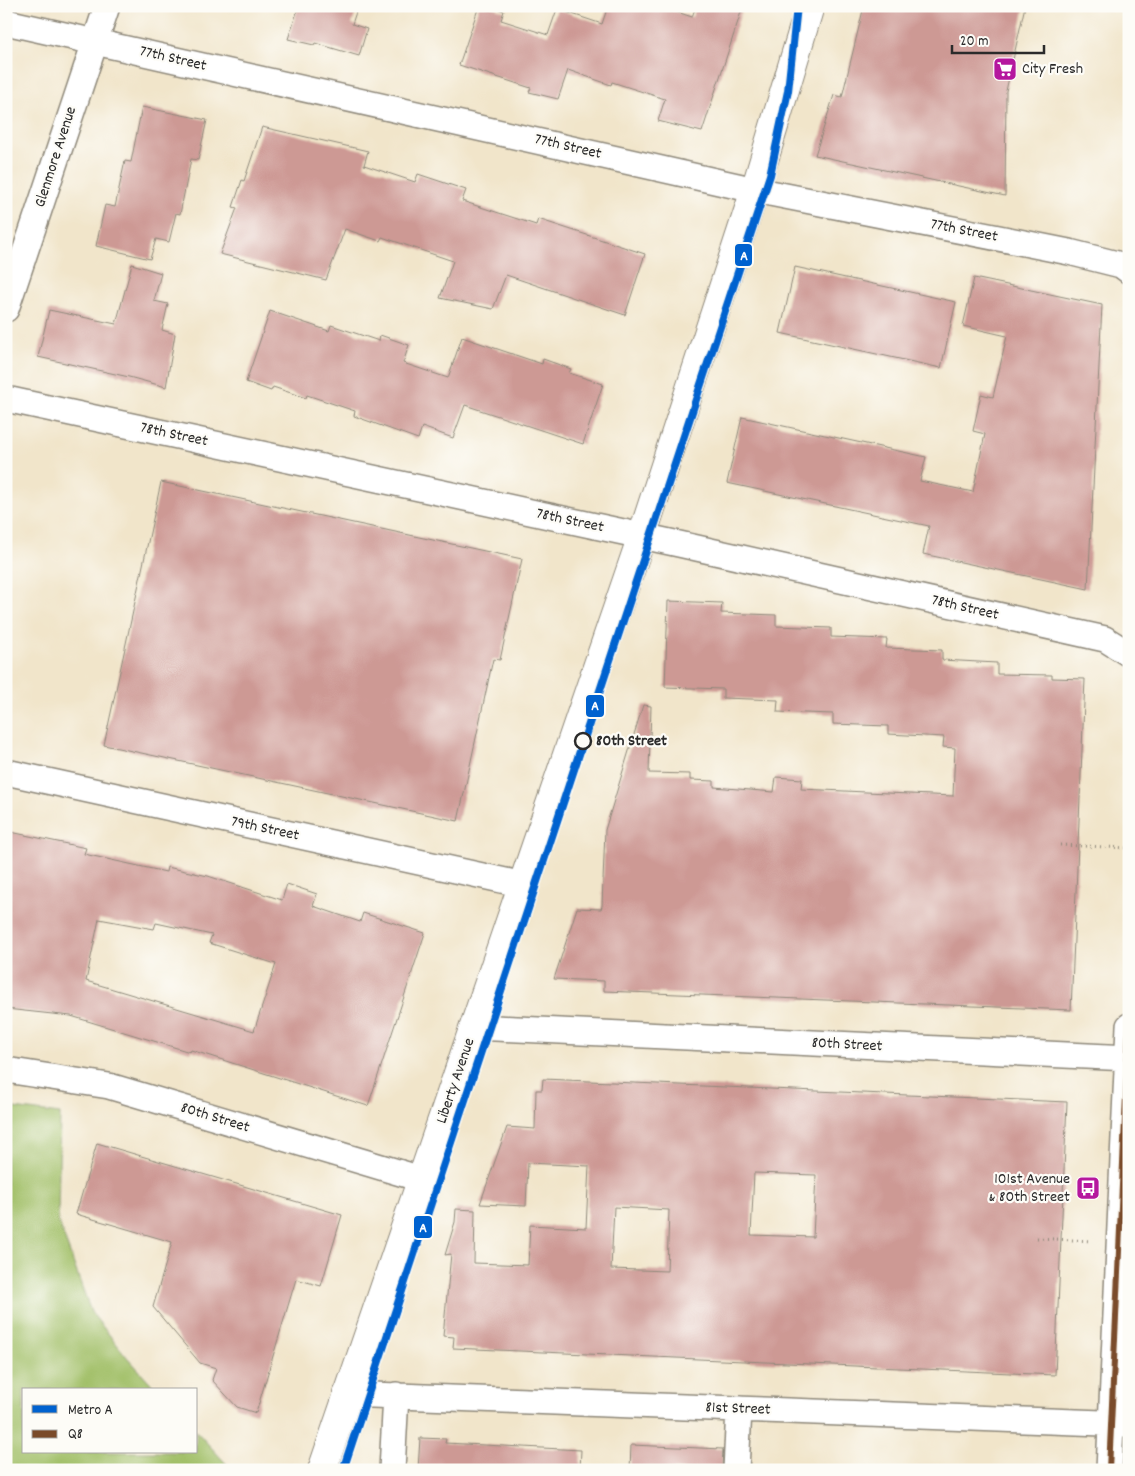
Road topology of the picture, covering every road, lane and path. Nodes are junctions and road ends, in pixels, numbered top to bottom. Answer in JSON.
{"nodes":[{"id":1,"x":107,"y":6,"type":"edge"},
{"id":2,"x":810,"y":6,"type":"edge"},
{"id":3,"x":6,"y":22,"type":"edge"},
{"id":4,"x":94,"y":41,"type":"junction"},
{"id":5,"x":755,"y":190,"type":"junction"},
{"id":6,"x":1129,"y":271,"type":"edge"},
{"id":7,"x":6,"y":309,"type":"edge"},
{"id":8,"x":6,"y":399,"type":"edge"},
{"id":9,"x":642,"y":536,"type":"junction"},
{"id":10,"x":1129,"y":654,"type":"edge"},
{"id":11,"x":6,"y":772,"type":"edge"},
{"id":12,"x":1060,"y":845,"type":"dead end"},
{"id":13,"x":1129,"y":848,"type":"edge"},
{"id":14,"x":524,"y":885,"type":"junction"},
{"id":15,"x":1129,"y":1026,"type":"edge"},
{"id":16,"x":474,"y":1028,"type":"junction"},
{"id":17,"x":1128,"y":1058,"type":"edge"},
{"id":18,"x":6,"y":1070,"type":"edge"},
{"id":19,"x":421,"y":1179,"type":"junction"},
{"id":20,"x":1038,"y":1238,"type":"dead end"},
{"id":21,"x":1119,"y":1242,"type":"junction"},
{"id":22,"x":346,"y":1394,"type":"junction"},
{"id":23,"x":396,"y":1395,"type":"junction"},
{"id":24,"x":739,"y":1409,"type":"junction"},
{"id":25,"x":1120,"y":1424,"type":"edge"},
{"id":26,"x":322,"y":1470,"type":"edge"},
{"id":27,"x":392,"y":1470,"type":"edge"},
{"id":28,"x":736,"y":1470,"type":"edge"},
{"id":29,"x":1109,"y":1470,"type":"edge"}],
"edges":[{"from":1,"to":4,"type":"street","name":"Glenmore Avenue"},
{"from":2,"to":5,"type":"street","name":"Liberty Avenue"},
{"from":3,"to":4,"type":"street","name":"77th Street"},
{"from":4,"to":5,"type":"street","name":"77th Street"},
{"from":4,"to":7,"type":"street","name":"Glenmore Avenue"},
{"from":5,"to":6,"type":"street","name":"77th Street"},
{"from":5,"to":9,"type":"street","name":"Liberty Avenue"},
{"from":8,"to":9,"type":"street","name":"78th Street"},
{"from":9,"to":10,"type":"street","name":"78th Street"},
{"from":9,"to":14,"type":"street","name":"Liberty Avenue"},
{"from":11,"to":14,"type":"street","name":"79th Street"},
{"from":12,"to":13,"type":"path"},
{"from":14,"to":16,"type":"street","name":"Liberty Avenue"},
{"from":15,"to":17,"type":"street"},
{"from":16,"to":17,"type":"street","name":"80th Street"},
{"from":16,"to":19,"type":"street","name":"Liberty Avenue"},
{"from":17,"to":21,"type":"street"},
{"from":18,"to":19,"type":"street","name":"80th Street"},
{"from":19,"to":22,"type":"street","name":"Liberty Avenue"},
{"from":20,"to":21,"type":"path"},
{"from":21,"to":25,"type":"street"},
{"from":22,"to":23,"type":"street","name":"81st Street"},
{"from":22,"to":26,"type":"street","name":"Liberty Avenue"},
{"from":23,"to":24,"type":"street","name":"81st Street"},
{"from":23,"to":27,"type":"street"},
{"from":24,"to":25,"type":"street","name":"81st Street"},
{"from":24,"to":28,"type":"street"},
{"from":25,"to":29,"type":"street"}]}
